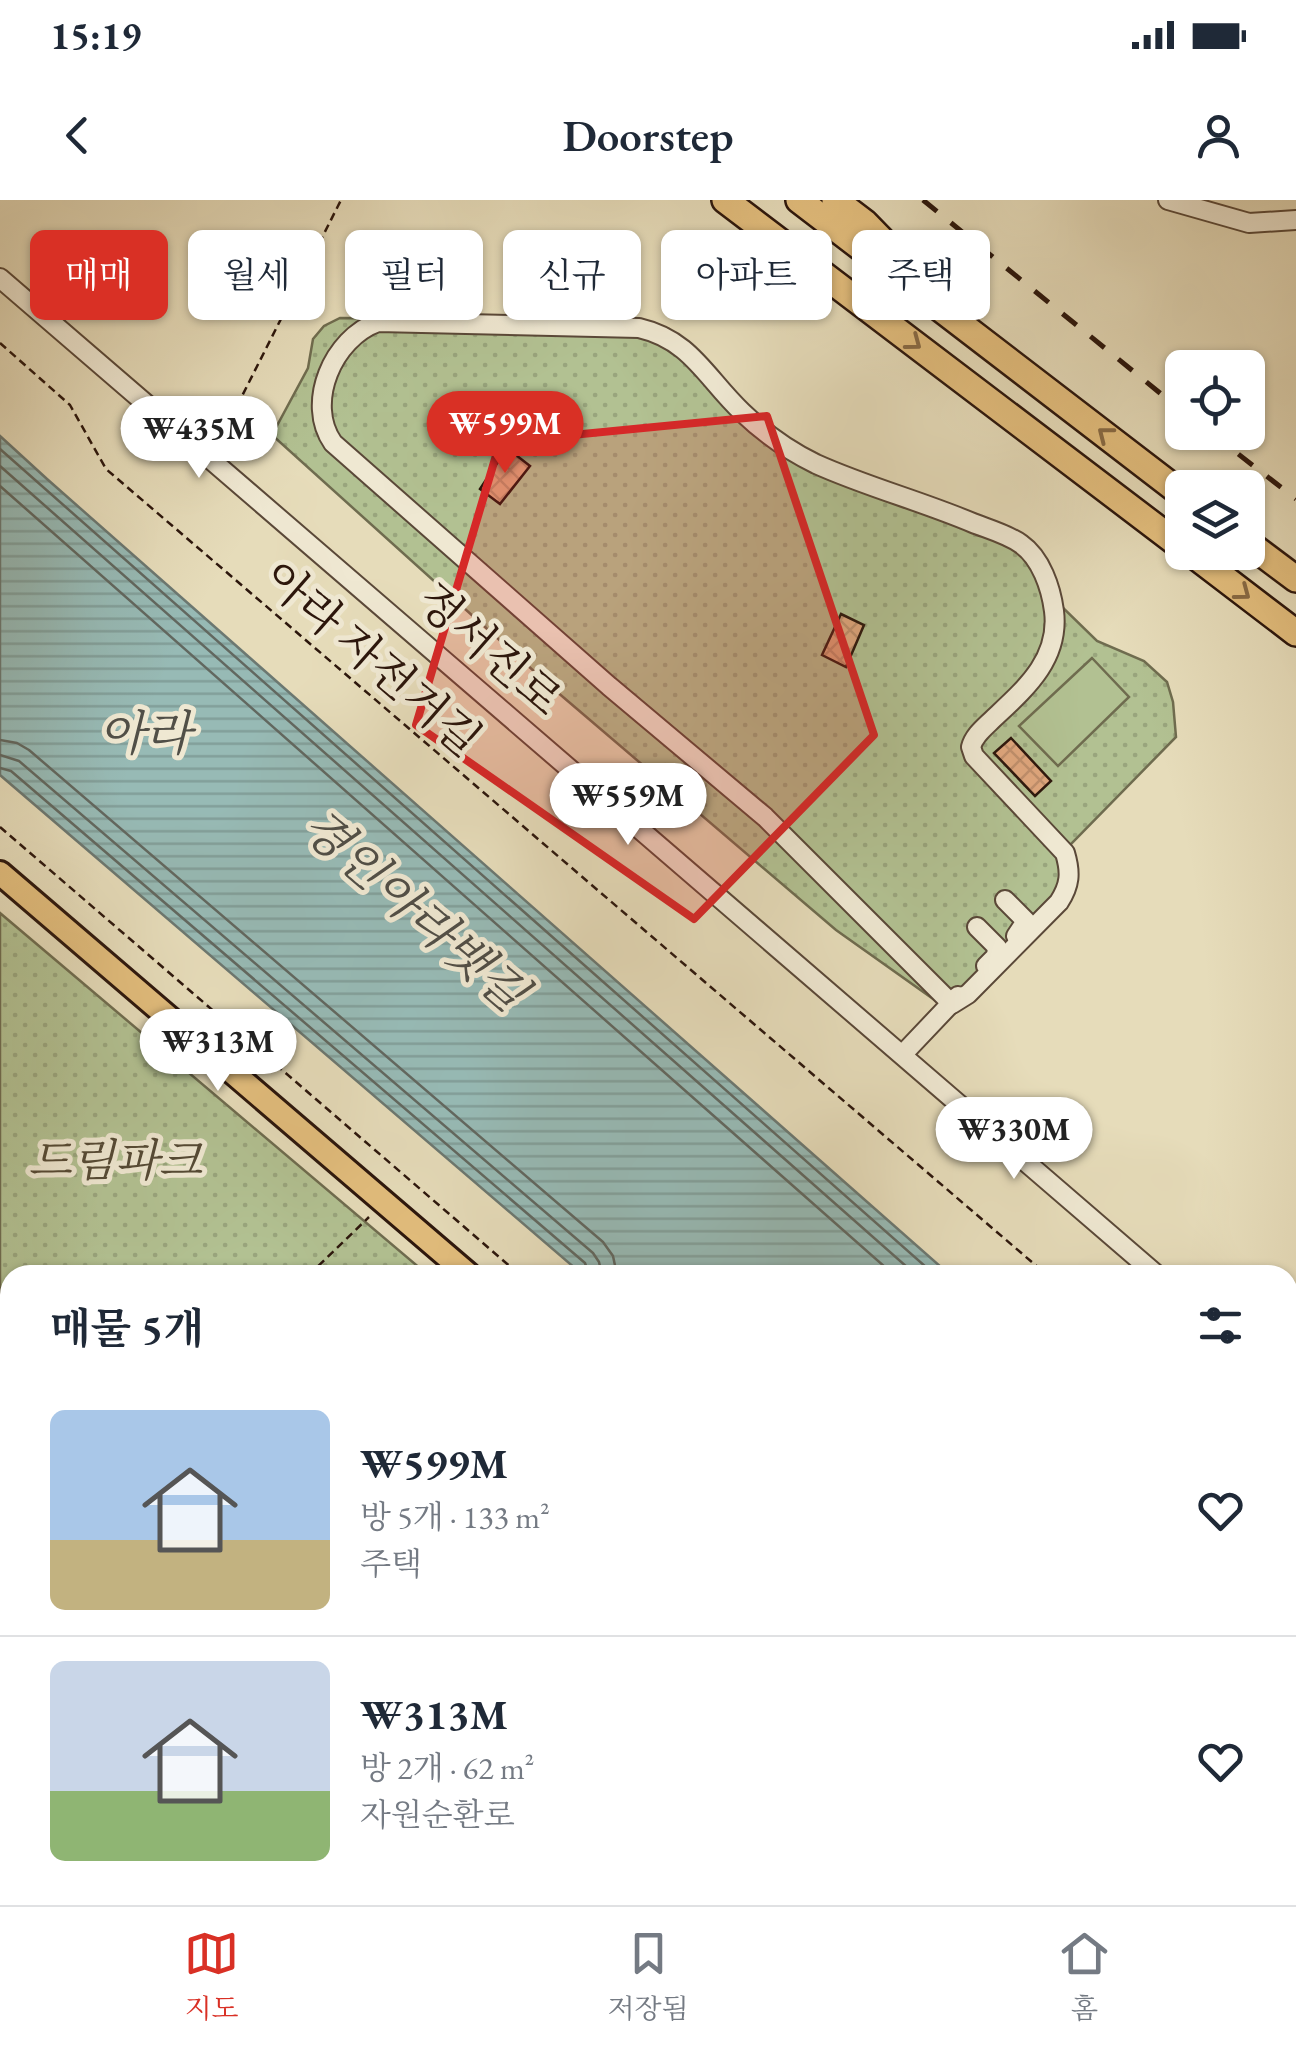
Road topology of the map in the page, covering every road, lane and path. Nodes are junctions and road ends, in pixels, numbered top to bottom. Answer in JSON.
{"nodes":[{"id":1,"x":341,"y":200,"type":"edge"},
{"id":2,"x":725,"y":200,"type":"edge"},
{"id":3,"x":799,"y":200,"type":"edge"},
{"id":4,"x":835,"y":200,"type":"edge"},
{"id":5,"x":1168,"y":200,"type":"edge"},
{"id":6,"x":1296,"y":220,"type":"edge"},
{"id":7,"x":0,"y":278,"type":"edge"},
{"id":8,"x":968,"y":327,"type":"junction"},
{"id":9,"x":0,"y":343,"type":"edge"},
{"id":10,"x":237,"y":406,"type":"dead end"},
{"id":11,"x":1165,"y":481,"type":"edge"},
{"id":12,"x":1165,"y":534,"type":"edge"},
{"id":13,"x":1265,"y":556,"type":"edge"},
{"id":14,"x":1214,"y":570,"type":"edge"},
{"id":15,"x":1296,"y":579,"type":"edge"},
{"id":16,"x":1296,"y":633,"type":"edge"},
{"id":17,"x":0,"y":827,"type":"edge"},
{"id":18,"x":0,"y":873,"type":"edge"},
{"id":19,"x":1005,"y":900,"type":"dead end"},
{"id":20,"x":978,"y":927,"type":"dead end"},
{"id":21,"x":1007,"y":947,"type":"junction"},
{"id":22,"x":952,"y":1004,"type":"junction"},
{"id":23,"x":903,"y":1054,"type":"junction"},
{"id":24,"x":384,"y":1202,"type":"junction"},
{"id":25,"x":319,"y":1265,"type":"edge"},
{"id":26,"x":456,"y":1265,"type":"edge"},
{"id":27,"x":508,"y":1265,"type":"edge"},
{"id":28,"x":1035,"y":1265,"type":"edge"},
{"id":29,"x":1146,"y":1265,"type":"edge"}],
"edges":[{"from":1,"to":10,"type":"path"},
{"from":2,"to":12,"type":"highway","one_way":true},
{"from":3,"to":8,"type":"highway"},
{"from":4,"to":8,"type":"highway"},
{"from":5,"to":6,"type":"street"},
{"from":7,"to":23,"type":"street","name":"정서진로"},
{"from":11,"to":8,"type":"highway","one_way":true},
{"from":9,"to":28,"type":"path","name":"아라 자전거길"},
{"from":13,"to":15,"type":"highway"},
{"from":14,"to":16,"type":"highway","one_way":true},
{"from":17,"to":27,"type":"path"},
{"from":18,"to":24,"type":"main road"},
{"from":19,"to":21,"type":"street"},
{"from":20,"to":21,"type":"street"},
{"from":21,"to":22,"type":"street"},
{"from":21,"to":22,"type":"street"},
{"from":22,"to":23,"type":"street"},
{"from":23,"to":29,"type":"street","name":"정서진로"},
{"from":24,"to":25,"type":"path"},
{"from":24,"to":26,"type":"main road"}]}
